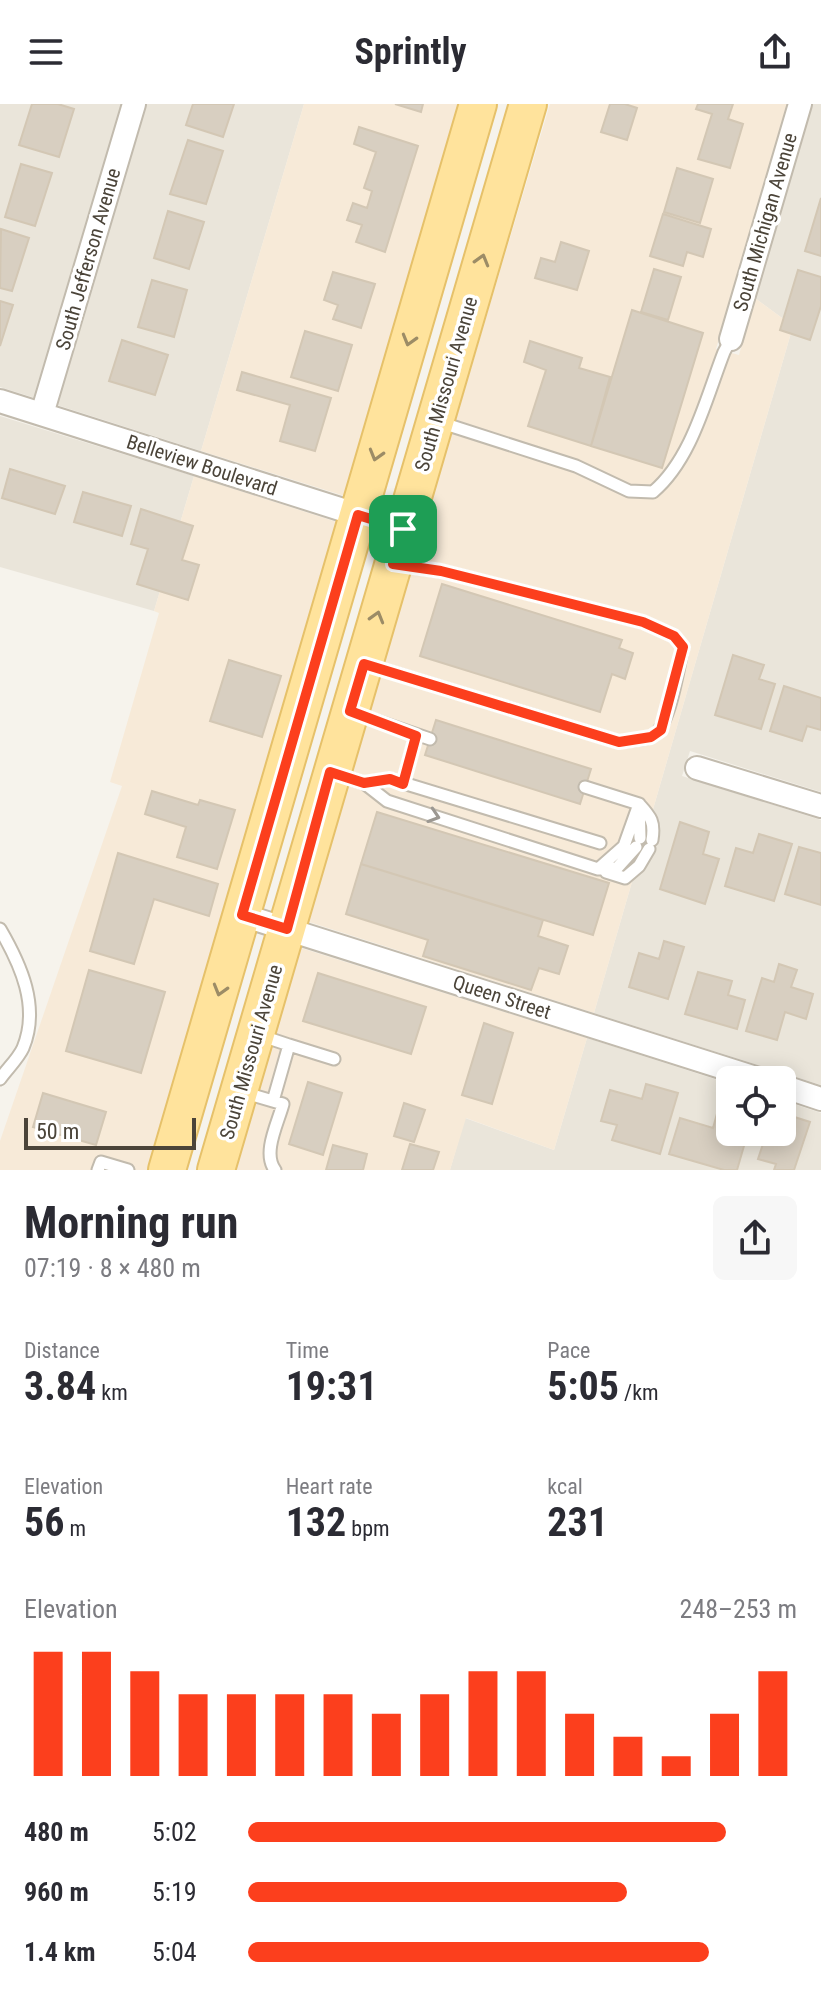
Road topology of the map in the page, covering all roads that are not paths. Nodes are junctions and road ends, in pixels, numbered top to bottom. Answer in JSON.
{"nodes":[{"id":1,"x":134,"y":104,"type":"edge"},
{"id":2,"x":478,"y":104,"type":"edge"},
{"id":3,"x":528,"y":104,"type":"edge"},
{"id":4,"x":800,"y":104,"type":"edge"},
{"id":5,"x":731,"y":339,"type":"joint"},
{"id":6,"x":0,"y":401,"type":"edge"},
{"id":7,"x":42,"y":414,"type":"junction"},
{"id":8,"x":435,"y":420,"type":"junction"},
{"id":9,"x":358,"y":515,"type":"junction"},
{"id":10,"x":403,"y":529,"type":"junction"},
{"id":11,"x":393,"y":564,"type":"junction"},
{"id":12,"x":364,"y":664,"type":"junction"},
{"id":13,"x":350,"y":711,"type":"junction"},
{"id":14,"x":416,"y":736,"type":"junction"},
{"id":15,"x":430,"y":739,"type":"dead end"},
{"id":16,"x":697,"y":768,"type":"dead end"},
{"id":17,"x":330,"y":772,"type":"junction"},
{"id":18,"x":364,"y":783,"type":"junction"},
{"id":19,"x":403,"y":784,"type":"junction"},
{"id":20,"x":585,"y":787,"type":"dead end"},
{"id":21,"x":639,"y":804,"type":"junction"},
{"id":22,"x":821,"y":806,"type":"edge"},
{"id":23,"x":600,"y":843,"type":"dead end"},
{"id":24,"x":598,"y":869,"type":"junction"},
{"id":25,"x":242,"y":915,"type":"junction"},
{"id":26,"x":0,"y":929,"type":"edge"},
{"id":27,"x":287,"y":929,"type":"junction"},
{"id":28,"x":272,"y":1040,"type":"junction"},
{"id":29,"x":334,"y":1059,"type":"dead end"},
{"id":30,"x":718,"y":1066,"type":"edge"},
{"id":31,"x":0,"y":1079,"type":"edge"},
{"id":32,"x":796,"y":1091,"type":"edge"},
{"id":33,"x":256,"y":1096,"type":"junction"},
{"id":34,"x":821,"y":1099,"type":"edge"},
{"id":35,"x":98,"y":1170,"type":"edge"},
{"id":36,"x":128,"y":1170,"type":"edge"},
{"id":37,"x":167,"y":1170,"type":"edge"},
{"id":38,"x":216,"y":1170,"type":"edge"},
{"id":39,"x":275,"y":1170,"type":"edge"}],
"edges":[{"from":1,"to":7,"type":"street","name":"South Jefferson Avenue"},
{"from":2,"to":9,"type":"main road","one_way":true},
{"from":8,"to":3,"type":"main road","name":"South Missouri Avenue","one_way":true},
{"from":4,"to":5,"type":"street","name":"South Michigan Avenue"},
{"from":5,"to":8,"type":"lane"},
{"from":6,"to":7,"type":"street","name":"Belleview Boulevard"},
{"from":7,"to":9,"type":"street","name":"Belleview Boulevard"},
{"from":8,"to":10,"type":"main road","name":"South Missouri Avenue"},
{"from":9,"to":10,"type":"street","name":"Belleview Boulevard"},
{"from":9,"to":25,"type":"main road"},
{"from":10,"to":11,"type":"main road","name":"South Missouri Avenue"},
{"from":12,"to":11,"type":"main road","name":"South Missouri Avenue","one_way":true},
{"from":11,"to":12,"type":"lane"},
{"from":12,"to":13,"type":"main road","name":"South Missouri Avenue"},
{"from":13,"to":14,"type":"lane"},
{"from":13,"to":17,"type":"main road","name":"South Missouri Avenue"},
{"from":14,"to":15,"type":"lane"},
{"from":14,"to":19,"type":"lane"},
{"from":16,"to":22,"type":"street"},
{"from":17,"to":18,"type":"lane"},
{"from":17,"to":27,"type":"main road","name":"South Missouri Avenue"},
{"from":18,"to":19,"type":"lane"},
{"from":18,"to":24,"type":"lane","one_way":true},
{"from":19,"to":23,"type":"lane"},
{"from":20,"to":21,"type":"lane"},
{"from":21,"to":24,"type":"lane"},
{"from":21,"to":24,"type":"lane"},
{"from":25,"to":27,"type":"street","name":"Queen Street"},
{"from":25,"to":37,"type":"main road","one_way":true},
{"from":26,"to":31,"type":"lane"},
{"from":27,"to":28,"type":"main road","name":"South Missouri Avenue"},
{"from":27,"to":30,"type":"street","name":"Queen Street"},
{"from":28,"to":29,"type":"lane"},
{"from":28,"to":33,"type":"main road","name":"South Missouri Avenue"},
{"from":32,"to":34,"type":"street"},
{"from":33,"to":38,"type":"main road","name":"South Missouri Avenue"},
{"from":33,"to":39,"type":"lane"},
{"from":35,"to":36,"type":"lane"}]}
